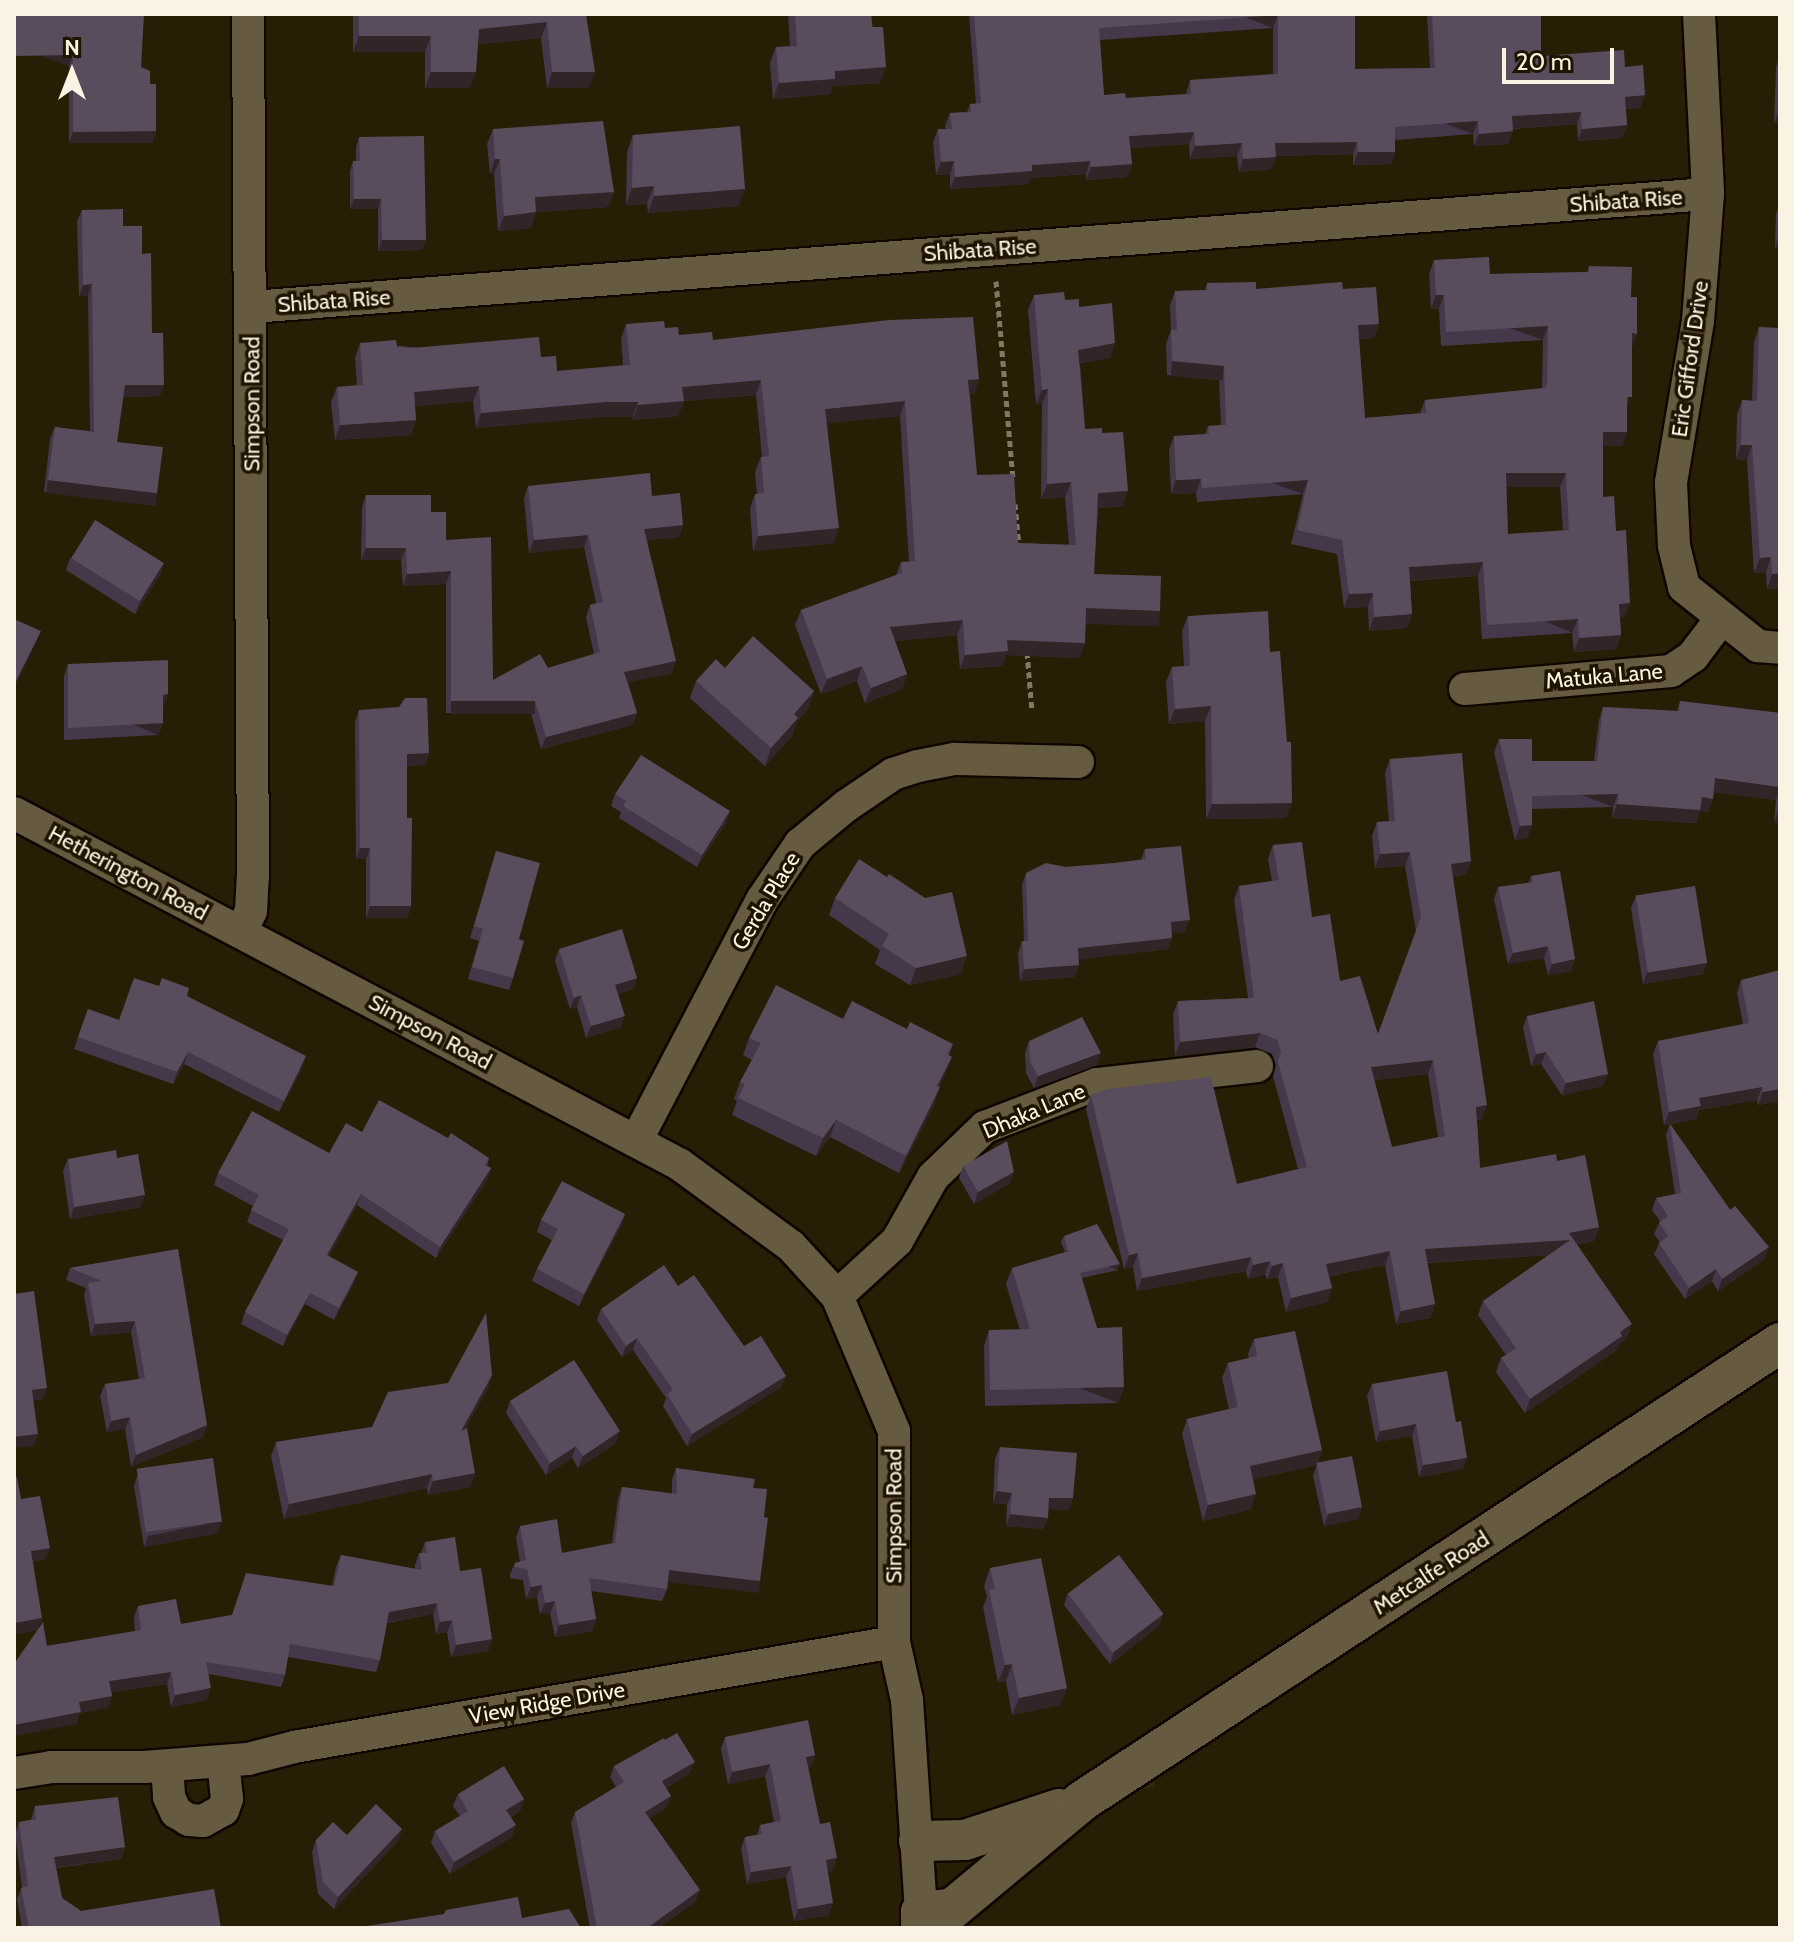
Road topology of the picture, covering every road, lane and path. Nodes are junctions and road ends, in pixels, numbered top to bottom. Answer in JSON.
{"nodes":[{"id":1,"x":248,"y":14,"type":"edge"},
{"id":2,"x":1699,"y":14,"type":"edge"},
{"id":3,"x":1708,"y":194,"type":"junction"},
{"id":4,"x":995,"y":275,"type":"dead end"},
{"id":5,"x":252,"y":307,"type":"junction"},
{"id":6,"x":1019,"y":554,"type":"edge"},
{"id":7,"x":1721,"y":619,"type":"junction"},
{"id":8,"x":1027,"y":645,"type":"edge"},
{"id":9,"x":1780,"y":648,"type":"edge"},
{"id":10,"x":1465,"y":689,"type":"dead end"},
{"id":11,"x":1032,"y":711,"type":"dead end"},
{"id":12,"x":1078,"y":762,"type":"dead end"},
{"id":13,"x":14,"y":813,"type":"edge"},
{"id":14,"x":241,"y":932,"type":"junction"},
{"id":15,"x":1257,"y":1066,"type":"dead end"},
{"id":16,"x":636,"y":1141,"type":"junction"},
{"id":17,"x":837,"y":1296,"type":"junction"},
{"id":18,"x":1780,"y":1343,"type":"edge"},
{"id":19,"x":894,"y":1642,"type":"junction"},
{"id":20,"x":212,"y":1762,"type":"junction"},
{"id":21,"x":167,"y":1766,"type":"junction"},
{"id":22,"x":14,"y":1773,"type":"edge"},
{"id":23,"x":1082,"y":1801,"type":"junction"},
{"id":24,"x":919,"y":1841,"type":"junction"},
{"id":25,"x":921,"y":1920,"type":"edge"}],
"edges":[{"from":1,"to":5,"type":"street","name":"Simpson Road"},
{"from":2,"to":3,"type":"street","name":"Eric Gifford Drive"},
{"from":3,"to":5,"type":"street","name":"Shibata Rise"},
{"from":3,"to":7,"type":"street","name":"Eric Gifford Drive"},
{"from":4,"to":6,"type":"path"},
{"from":5,"to":14,"type":"street","name":"Simpson Road"},
{"from":7,"to":9,"type":"street","name":"Eric Gifford Drive"},
{"from":7,"to":10,"type":"street","name":"Matuka Lane"},
{"from":8,"to":11,"type":"path"},
{"from":12,"to":16,"type":"street","name":"Gerda Place"},
{"from":13,"to":14,"type":"street","name":"Hetherington Road"},
{"from":14,"to":16,"type":"street","name":"Simpson Road"},
{"from":15,"to":17,"type":"street","name":"Dhaka Lane"},
{"from":16,"to":17,"type":"street","name":"Simpson Road"},
{"from":17,"to":19,"type":"street","name":"Simpson Road"},
{"from":18,"to":23,"type":"street","name":"Metcalfe Road"},
{"from":19,"to":20,"type":"street","name":"View Ridge Drive"},
{"from":19,"to":24,"type":"street","name":"Simpson Road"},
{"from":20,"to":21,"type":"street"},
{"from":20,"to":21,"type":"street"},
{"from":21,"to":22,"type":"street"},
{"from":23,"to":24,"type":"street","name":"Metcalfe Road"},
{"from":23,"to":25,"type":"street","name":"Metcalfe Road"},
{"from":24,"to":25,"type":"street","name":"Simpson Road"}]}
